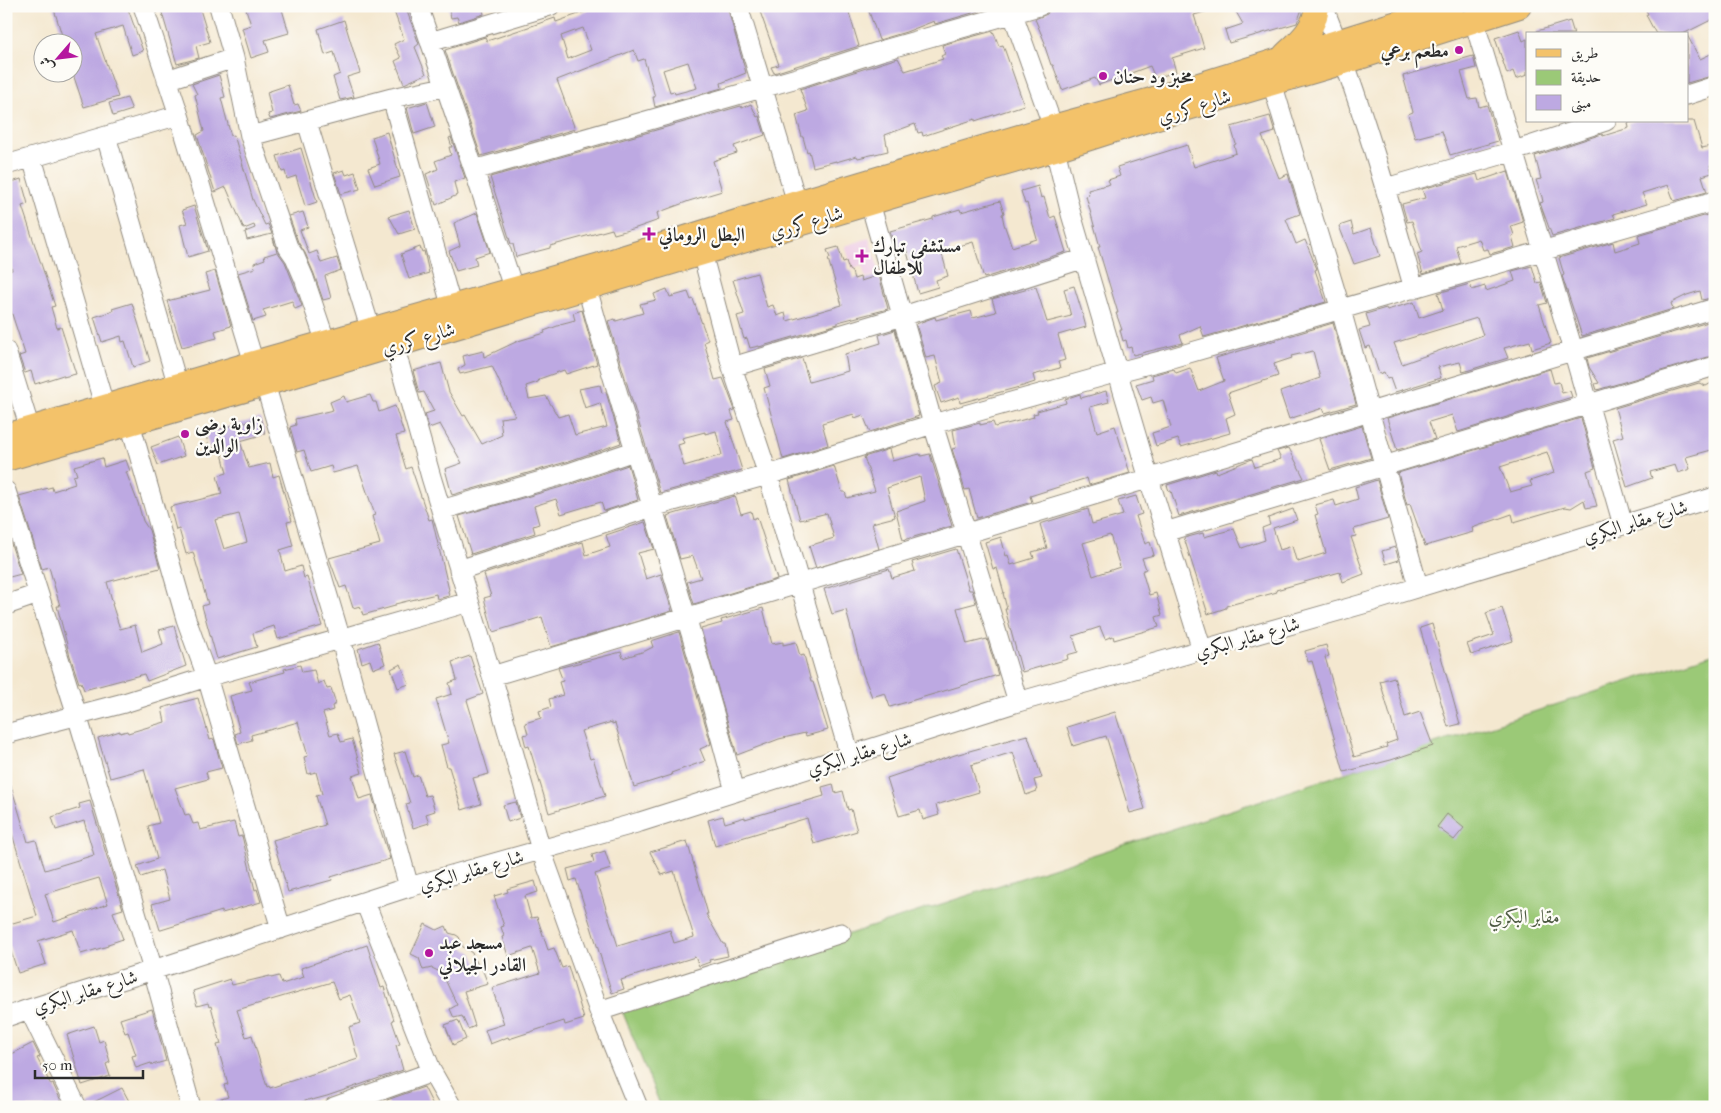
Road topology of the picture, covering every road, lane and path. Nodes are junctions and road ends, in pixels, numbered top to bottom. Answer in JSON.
{"nodes":[{"id":1,"x":143,"y":6,"type":"edge"},
{"id":2,"x":218,"y":6,"type":"edge"},
{"id":3,"x":418,"y":6,"type":"edge"},
{"id":4,"x":550,"y":6,"type":"edge"},
{"id":5,"x":738,"y":6,"type":"edge"},
{"id":6,"x":1039,"y":6,"type":"edge"},
{"id":7,"x":1317,"y":6,"type":"edge"},
{"id":8,"x":1323,"y":6,"type":"edge"},
{"id":9,"x":1452,"y":6,"type":"edge"},
{"id":10,"x":1519,"y":6,"type":"edge"},
{"id":11,"x":1011,"y":10,"type":"edge"},
{"id":12,"x":1474,"y":21,"type":"junction"},
{"id":13,"x":430,"y":42,"type":"junction"},
{"id":14,"x":1341,"y":52,"type":"junction"},
{"id":15,"x":234,"y":58,"type":"junction"},
{"id":16,"x":1280,"y":60,"type":"junction"},
{"id":17,"x":167,"y":80,"type":"junction"},
{"id":18,"x":1272,"y":83,"type":"junction"},
{"id":19,"x":1715,"y":86,"type":"edge"},
{"id":20,"x":444,"y":87,"type":"junction"},
{"id":21,"x":763,"y":87,"type":"junction"},
{"id":22,"x":1688,"y":95,"type":"edge"},
{"id":23,"x":392,"y":98,"type":"junction"},
{"id":24,"x":1186,"y":99,"type":"junction"},
{"id":25,"x":179,"y":114,"type":"junction"},
{"id":26,"x":307,"y":122,"type":"junction"},
{"id":27,"x":1603,"y":122,"type":"edge"},
{"id":28,"x":106,"y":136,"type":"junction"},
{"id":29,"x":250,"y":136,"type":"junction"},
{"id":30,"x":1054,"y":138,"type":"junction"},
{"id":31,"x":1514,"y":151,"type":"junction"},
{"id":32,"x":32,"y":158,"type":"junction"},
{"id":33,"x":6,"y":165,"type":"edge"},
{"id":34,"x":474,"y":170,"type":"junction"},
{"id":35,"x":1386,"y":188,"type":"junction"},
{"id":36,"x":1715,"y":201,"type":"edge"},
{"id":37,"x":870,"y":203,"type":"junction"},
{"id":38,"x":800,"y":213,"type":"junction"},
{"id":39,"x":1542,"y":251,"type":"junction"},
{"id":40,"x":702,"y":253,"type":"junction"},
{"id":41,"x":1085,"y":258,"type":"junction"},
{"id":42,"x":587,"y":288,"type":"junction"},
{"id":43,"x":1414,"y":289,"type":"junction"},
{"id":44,"x":514,"y":290,"type":"junction"},
{"id":45,"x":452,"y":308,"type":"junction"},
{"id":46,"x":1715,"y":308,"type":"edge"},
{"id":47,"x":1341,"y":310,"type":"junction"},
{"id":48,"x":903,"y":316,"type":"junction"},
{"id":49,"x":370,"y":331,"type":"junction"},
{"id":50,"x":326,"y":344,"type":"junction"},
{"id":51,"x":394,"y":345,"type":"junction"},
{"id":52,"x":1573,"y":350,"type":"junction"},
{"id":53,"x":6,"y":351,"type":"edge"},
{"id":54,"x":254,"y":364,"type":"junction"},
{"id":55,"x":1715,"y":366,"type":"edge"},
{"id":56,"x":732,"y":367,"type":"junction"},
{"id":57,"x":1118,"y":372,"type":"junction"},
{"id":58,"x":265,"y":384,"type":"junction"},
{"id":59,"x":178,"y":386,"type":"junction"},
{"id":60,"x":1589,"y":405,"type":"junction"},
{"id":61,"x":106,"y":408,"type":"junction"},
{"id":62,"x":1368,"y":411,"type":"junction"},
{"id":63,"x":130,"y":423,"type":"junction"},
{"id":64,"x":934,"y":424,"type":"junction"},
{"id":65,"x":30,"y":429,"type":"junction"},
{"id":66,"x":6,"y":436,"type":"edge"},
{"id":67,"x":634,"y":451,"type":"junction"},
{"id":68,"x":6,"y":459,"type":"edge"},
{"id":69,"x":1384,"y":466,"type":"junction"},
{"id":70,"x":768,"y":474,"type":"junction"},
{"id":71,"x":1149,"y":479,"type":"junction"},
{"id":72,"x":6,"y":490,"type":"edge"},
{"id":73,"x":1715,"y":497,"type":"edge"},
{"id":74,"x":652,"y":506,"type":"junction"},
{"id":75,"x":441,"y":510,"type":"junction"},
{"id":76,"x":1623,"y":525,"type":"junction"},
{"id":77,"x":1165,"y":532,"type":"junction"},
{"id":78,"x":967,"y":533,"type":"junction"},
{"id":79,"x":459,"y":570,"type":"junction"},
{"id":80,"x":800,"y":585,"type":"junction"},
{"id":81,"x":1418,"y":586,"type":"junction"},
{"id":82,"x":38,"y":594,"type":"junction"},
{"id":83,"x":469,"y":602,"type":"junction"},
{"id":84,"x":6,"y":605,"type":"edge"},
{"id":85,"x":687,"y":618,"type":"junction"},
{"id":86,"x":341,"y":640,"type":"junction"},
{"id":87,"x":1202,"y":650,"type":"junction"},
{"id":88,"x":492,"y":676,"type":"junction"},
{"id":89,"x":207,"y":677,"type":"junction"},
{"id":90,"x":1018,"y":702,"type":"junction"},
{"id":91,"x":77,"y":715,"type":"junction"},
{"id":92,"x":6,"y":734,"type":"edge"},
{"id":93,"x":850,"y":756,"type":"junction"},
{"id":94,"x":735,"y":792,"type":"junction"},
{"id":95,"x":541,"y":850,"type":"junction"},
{"id":96,"x":409,"y":887,"type":"junction"},
{"id":97,"x":365,"y":902,"type":"junction"},
{"id":98,"x":281,"y":929,"type":"junction"},
{"id":99,"x":841,"y":933,"type":"dead end"},
{"id":100,"x":153,"y":970,"type":"junction"},
{"id":101,"x":29,"y":1009,"type":"junction"},
{"id":102,"x":599,"y":1011,"type":"junction"},
{"id":103,"x":6,"y":1017,"type":"edge"},
{"id":104,"x":432,"y":1072,"type":"junction"},
{"id":105,"x":365,"y":1102,"type":"edge"},
{"id":106,"x":77,"y":1107,"type":"edge"},
{"id":107,"x":191,"y":1107,"type":"edge"},
{"id":108,"x":334,"y":1107,"type":"edge"},
{"id":109,"x":452,"y":1107,"type":"edge"},
{"id":110,"x":638,"y":1107,"type":"edge"}],
"edges":[{"from":1,"to":17,"type":"street"},
{"from":2,"to":15,"type":"street"},
{"from":3,"to":13,"type":"street"},
{"from":4,"to":13,"type":"street"},
{"from":5,"to":21,"type":"street"},
{"from":6,"to":11,"type":"street"},
{"from":7,"to":16,"type":"main road"},
{"from":8,"to":14,"type":"street"},
{"from":9,"to":14,"type":"main road","name":"شارع كرري"},
{"from":10,"to":12,"type":"main road","name":"شارع كرري"},
{"from":11,"to":21,"type":"street"},
{"from":11,"to":30,"type":"street"},
{"from":12,"to":14,"type":"main road","name":"شارع كرري"},
{"from":12,"to":31,"type":"street"},
{"from":13,"to":20,"type":"street"},
{"from":14,"to":16,"type":"main road","name":"شارع كرري"},
{"from":14,"to":18,"type":"main road","name":"شارع كرري"},
{"from":14,"to":35,"type":"street"},
{"from":15,"to":17,"type":"street"},
{"from":15,"to":29,"type":"street"},
{"from":16,"to":24,"type":"main road","name":"شارع كرري"},
{"from":17,"to":25,"type":"street"},
{"from":18,"to":24,"type":"main road","name":"شارع كرري"},
{"from":18,"to":47,"type":"street"},
{"from":19,"to":22,"type":"street"},
{"from":20,"to":23,"type":"street"},
{"from":20,"to":34,"type":"street"},
{"from":21,"to":34,"type":"street"},
{"from":21,"to":38,"type":"street"},
{"from":23,"to":26,"type":"street"},
{"from":23,"to":45,"type":"street"},
{"from":24,"to":30,"type":"main road","name":"شارع كرري"},
{"from":25,"to":28,"type":"street"},
{"from":25,"to":54,"type":"street"},
{"from":26,"to":29,"type":"street"},
{"from":26,"to":49,"type":"street"},
{"from":27,"to":31,"type":"street"},
{"from":28,"to":32,"type":"street"},
{"from":28,"to":59,"type":"street"},
{"from":29,"to":50,"type":"street"},
{"from":30,"to":37,"type":"main road","name":"شارع كرري"},
{"from":30,"to":38,"type":"main road","name":"شارع كرري"},
{"from":30,"to":41,"type":"street"},
{"from":31,"to":35,"type":"street"},
{"from":31,"to":39,"type":"street"},
{"from":32,"to":33,"type":"street"},
{"from":32,"to":61,"type":"street"},
{"from":34,"to":44,"type":"street"},
{"from":35,"to":43,"type":"street"},
{"from":36,"to":39,"type":"street"},
{"from":37,"to":38,"type":"main road","name":"شارع كرري"},
{"from":37,"to":48,"type":"street"},
{"from":38,"to":40,"type":"main road","name":"شارع كرري"},
{"from":38,"to":44,"type":"main road","name":"شارع كرري"},
{"from":39,"to":43,"type":"street"},
{"from":39,"to":52,"type":"street"},
{"from":40,"to":42,"type":"main road","name":"شارع كرري"},
{"from":40,"to":56,"type":"street"},
{"from":41,"to":48,"type":"street"},
{"from":41,"to":57,"type":"street"},
{"from":42,"to":51,"type":"main road","name":"شارع كرري"},
{"from":42,"to":67,"type":"street"},
{"from":43,"to":47,"type":"street"},
{"from":44,"to":45,"type":"main road","name":"شارع كرري"},
{"from":45,"to":49,"type":"main road","name":"شارع كرري"},
{"from":46,"to":52,"type":"street"},
{"from":47,"to":57,"type":"street"},
{"from":47,"to":62,"type":"street"},
{"from":48,"to":56,"type":"street"},
{"from":48,"to":64,"type":"street"},
{"from":49,"to":50,"type":"main road","name":"شارع كرري"},
{"from":50,"to":54,"type":"main road","name":"شارع كرري"},
{"from":51,"to":58,"type":"main road","name":"شارع كرري"},
{"from":51,"to":75,"type":"street"},
{"from":52,"to":60,"type":"street"},
{"from":52,"to":62,"type":"street"},
{"from":53,"to":65,"type":"street"},
{"from":54,"to":59,"type":"main road","name":"شارع كرري"},
{"from":55,"to":60,"type":"street"},
{"from":56,"to":70,"type":"street"},
{"from":57,"to":64,"type":"street"},
{"from":57,"to":71,"type":"street"},
{"from":58,"to":63,"type":"main road","name":"شارع كرري"},
{"from":58,"to":86,"type":"street"},
{"from":59,"to":61,"type":"main road","name":"شارع كرري"},
{"from":60,"to":69,"type":"street"},
{"from":60,"to":76,"type":"street"},
{"from":61,"to":65,"type":"main road","name":"شارع كرري"},
{"from":62,"to":69,"type":"street"},
{"from":62,"to":71,"type":"street"},
{"from":63,"to":68,"type":"main road","name":"شارع كرري"},
{"from":63,"to":89,"type":"street"},
{"from":64,"to":70,"type":"street"},
{"from":64,"to":78,"type":"street"},
{"from":65,"to":66,"type":"main road","name":"شارع كرري"},
{"from":67,"to":74,"type":"street"},
{"from":67,"to":75,"type":"street"},
{"from":69,"to":77,"type":"street"},
{"from":69,"to":81,"type":"street"},
{"from":70,"to":74,"type":"street"},
{"from":70,"to":80,"type":"street"},
{"from":71,"to":77,"type":"street"},
{"from":71,"to":78,"type":"street"},
{"from":72,"to":82,"type":"street"},
{"from":73,"to":76,"type":"street","name":"شارع مقابر البكري"},
{"from":74,"to":79,"type":"street"},
{"from":74,"to":85,"type":"street"},
{"from":75,"to":79,"type":"street"},
{"from":76,"to":81,"type":"street","name":"شارع مقابر البكري"},
{"from":77,"to":87,"type":"street"},
{"from":78,"to":80,"type":"street"},
{"from":78,"to":90,"type":"street"},
{"from":79,"to":83,"type":"street"},
{"from":80,"to":85,"type":"street"},
{"from":80,"to":93,"type":"street"},
{"from":81,"to":87,"type":"street","name":"شارع مقابر البكري"},
{"from":82,"to":84,"type":"street"},
{"from":82,"to":91,"type":"street"},
{"from":83,"to":86,"type":"street"},
{"from":83,"to":88,"type":"street"},
{"from":85,"to":88,"type":"street"},
{"from":85,"to":94,"type":"street"},
{"from":86,"to":89,"type":"street"},
{"from":86,"to":96,"type":"street"},
{"from":87,"to":90,"type":"street","name":"شارع مقابر البكري"},
{"from":88,"to":95,"type":"street"},
{"from":89,"to":91,"type":"street"},
{"from":89,"to":98,"type":"street"},
{"from":90,"to":93,"type":"street","name":"شارع مقابر البكري"},
{"from":91,"to":92,"type":"street"},
{"from":91,"to":100,"type":"street"},
{"from":93,"to":94,"type":"street","name":"شارع مقابر البكري"},
{"from":94,"to":95,"type":"street","name":"شارع مقابر البكري"},
{"from":95,"to":96,"type":"street","name":"شارع مقابر البكري"},
{"from":95,"to":102,"type":"street"},
{"from":96,"to":97,"type":"street","name":"شارع مقابر البكري"},
{"from":97,"to":98,"type":"street","name":"شارع مقابر البكري"},
{"from":97,"to":104,"type":"street"},
{"from":98,"to":100,"type":"street","name":"شارع مقابر البكري"},
{"from":99,"to":102,"type":"street"},
{"from":100,"to":101,"type":"street","name":"شارع مقابر البكري"},
{"from":100,"to":107,"type":"street"},
{"from":101,"to":103,"type":"street","name":"شارع مقابر البكري"},
{"from":101,"to":106,"type":"street"},
{"from":102,"to":110,"type":"street"},
{"from":104,"to":105,"type":"street"},
{"from":104,"to":109,"type":"street"},
{"from":105,"to":108,"type":"street"}]}
